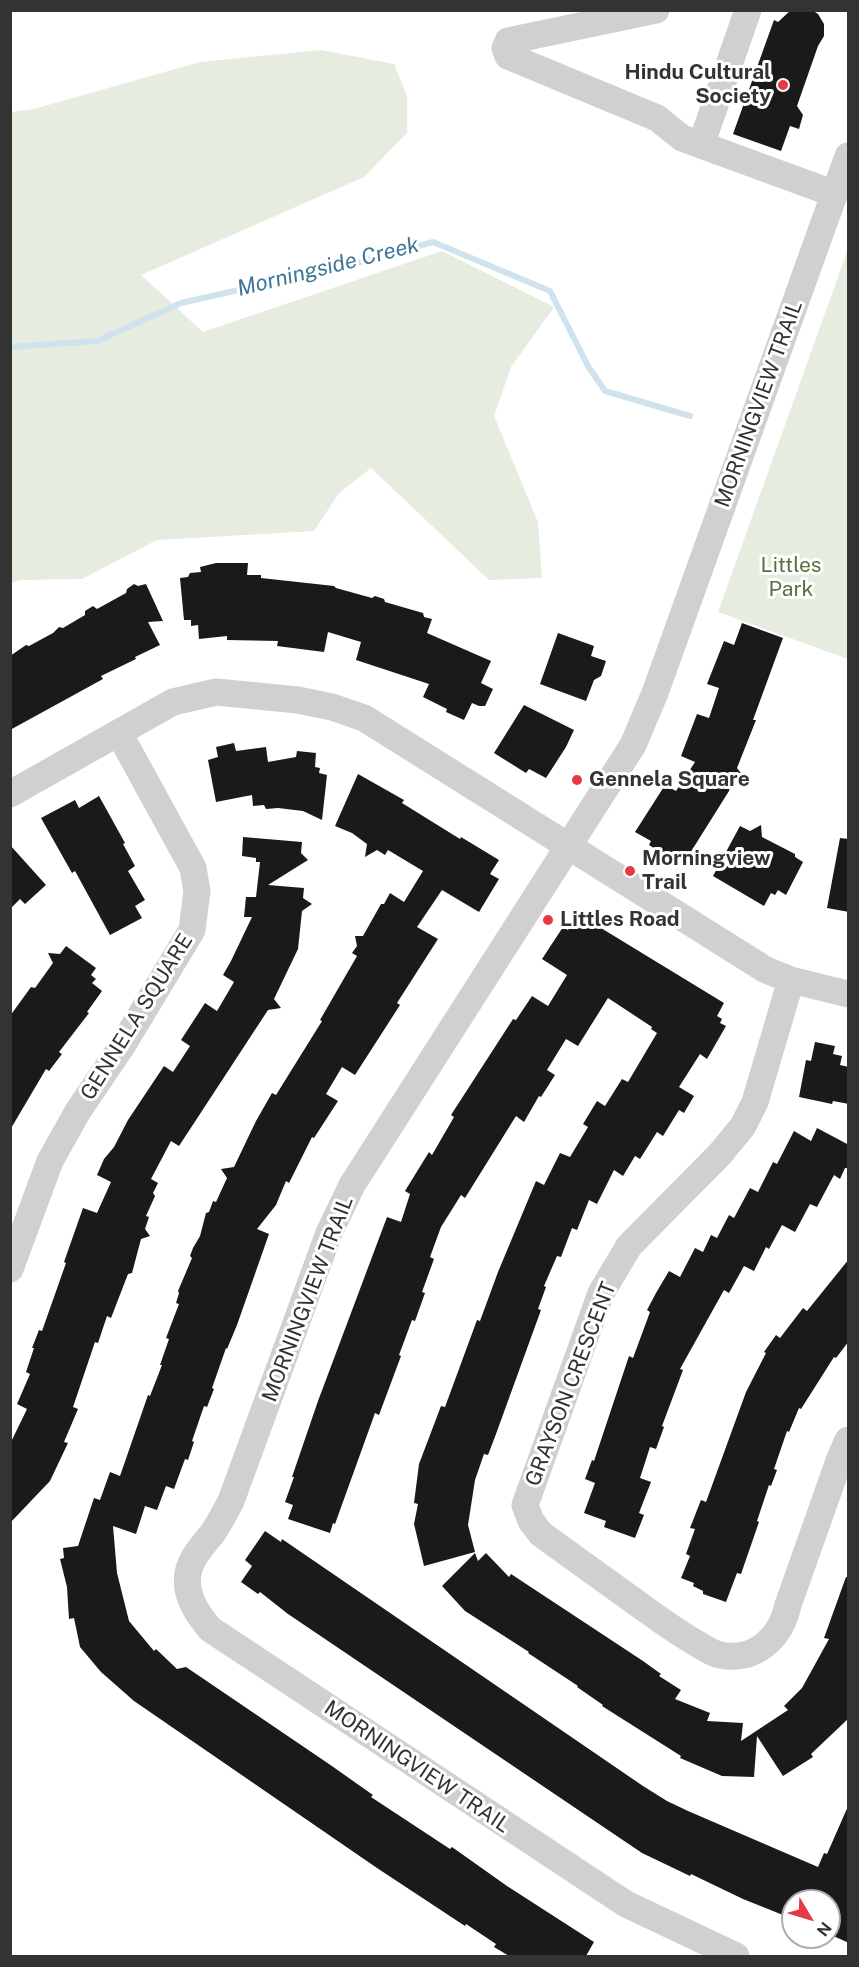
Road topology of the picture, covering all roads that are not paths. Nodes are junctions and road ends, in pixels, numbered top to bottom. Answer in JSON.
{"nodes":[{"id":1,"x":656,"y":10,"type":"edge"},
{"id":2,"x":748,"y":10,"type":"edge"},
{"id":3,"x":701,"y":145,"type":"junction"},
{"id":4,"x":849,"y":156,"type":"edge"},
{"id":5,"x":835,"y":194,"type":"junction"},
{"id":6,"x":119,"y":733,"type":"junction"},
{"id":7,"x":10,"y":794,"type":"edge"},
{"id":8,"x":568,"y":847,"type":"junction"},
{"id":9,"x":791,"y":980,"type":"junction"},
{"id":10,"x":849,"y":994,"type":"edge"},
{"id":11,"x":10,"y":1269,"type":"edge"},
{"id":12,"x":849,"y":1440,"type":"edge"},
{"id":13,"x":736,"y":1956,"type":"edge"}],
"edges":[{"from":1,"to":3,"type":"street"},
{"from":2,"to":3,"type":"street"},
{"from":3,"to":5,"type":"street"},
{"from":4,"to":5,"type":"street","name":"MORNINGVIEW TRAIL"},
{"from":5,"to":8,"type":"street","name":"MORNINGVIEW TRAIL"},
{"from":6,"to":7,"type":"street"},
{"from":6,"to":8,"type":"street"},
{"from":6,"to":11,"type":"street","name":"GENNELA SQUARE"},
{"from":8,"to":9,"type":"street"},
{"from":8,"to":13,"type":"street","name":"MORNINGVIEW TRAIL"},
{"from":9,"to":10,"type":"street"},
{"from":9,"to":12,"type":"street","name":"GRAYSON CRESCENT"}]}
